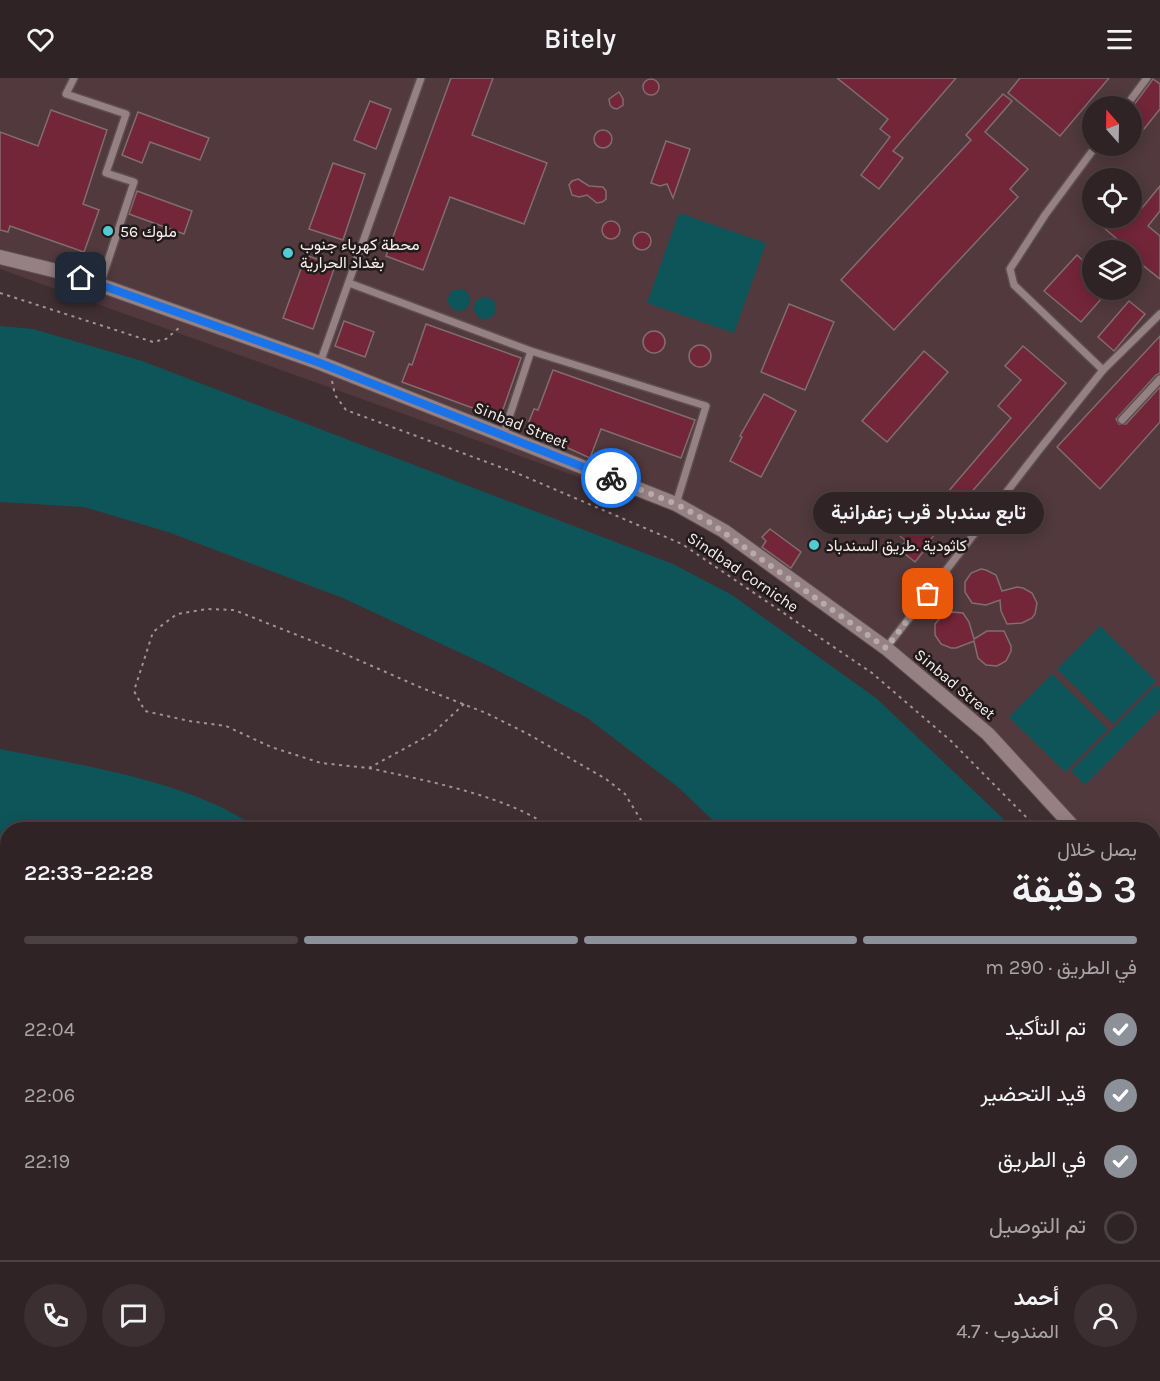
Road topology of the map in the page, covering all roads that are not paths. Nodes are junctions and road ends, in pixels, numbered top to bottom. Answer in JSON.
{"nodes":[{"id":1,"x":74,"y":78,"type":"edge"},
{"id":2,"x":421,"y":78,"type":"edge"},
{"id":3,"x":1147,"y":78,"type":"edge"},
{"id":4,"x":1134,"y":96,"type":"edge"},
{"id":5,"x":1089,"y":156,"type":"edge"},
{"id":6,"x":0,"y":256,"type":"edge"},
{"id":7,"x":349,"y":284,"type":"junction"},
{"id":8,"x":100,"y":285,"type":"junction"},
{"id":9,"x":1160,"y":314,"type":"edge"},
{"id":10,"x":531,"y":351,"type":"junction"},
{"id":11,"x":324,"y":365,"type":"junction"},
{"id":12,"x":1104,"y":370,"type":"junction"},
{"id":13,"x":1160,"y":379,"type":"edge"},
{"id":14,"x":1122,"y":420,"type":"dead end"},
{"id":15,"x":503,"y":436,"type":"junction"},
{"id":16,"x":676,"y":504,"type":"junction"},
{"id":17,"x":886,"y":648,"type":"junction"},
{"id":18,"x":1069,"y":822,"type":"edge"}],
"edges":[{"from":1,"to":8,"type":"lane"},
{"from":2,"to":7,"type":"lane"},
{"from":3,"to":4,"type":"lane"},
{"from":5,"to":12,"type":"lane"},
{"from":6,"to":8,"type":"street","name":"Sinbad Street"},
{"from":7,"to":10,"type":"lane"},
{"from":7,"to":11,"type":"lane"},
{"from":8,"to":11,"type":"street","name":"Sinbad Street"},
{"from":9,"to":12,"type":"lane"},
{"from":10,"to":15,"type":"lane"},
{"from":10,"to":16,"type":"lane"},
{"from":11,"to":15,"type":"street","name":"Sinbad Street"},
{"from":12,"to":17,"type":"lane"},
{"from":13,"to":14,"type":"lane"},
{"from":15,"to":16,"type":"street","name":"Sinbad Street"},
{"from":16,"to":17,"type":"street","name":"Sinbad Street"},
{"from":17,"to":18,"type":"street","name":"Sinbad Street"}]}
